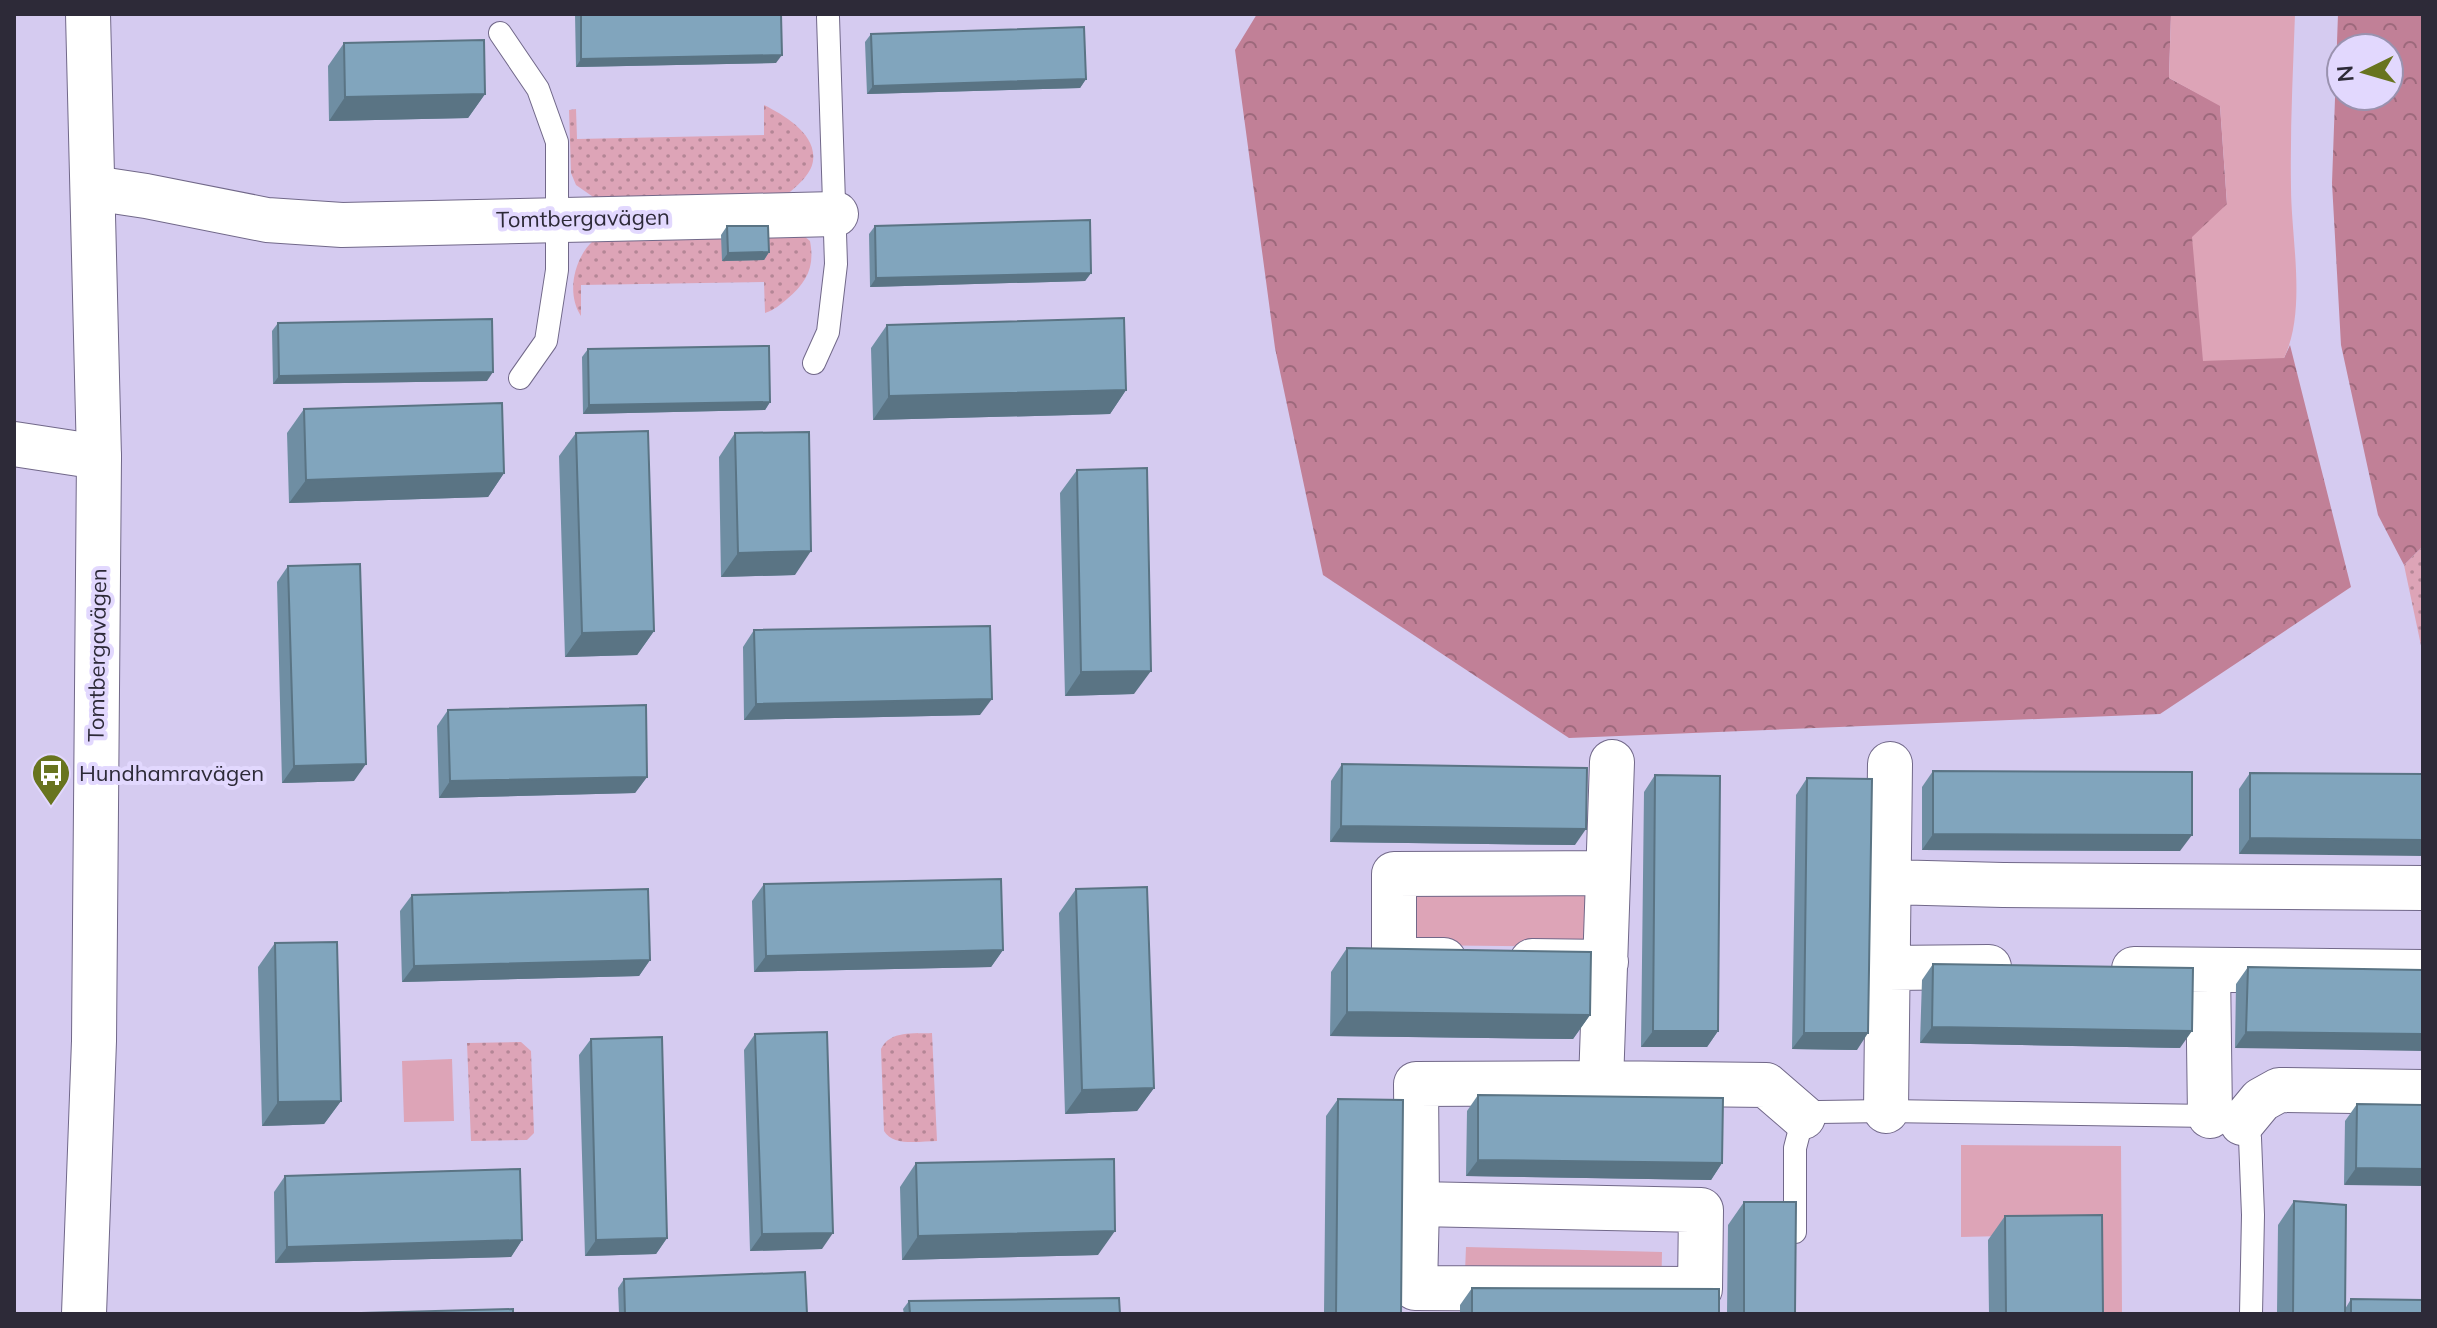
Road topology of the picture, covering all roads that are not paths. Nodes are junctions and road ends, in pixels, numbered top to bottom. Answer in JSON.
{"nodes":[{"id":1,"x":88,"y":14,"type":"edge"},
{"id":2,"x":828,"y":17,"type":"dead end"},
{"id":3,"x":500,"y":33,"type":"dead end"},
{"id":4,"x":93,"y":188,"type":"junction"},
{"id":5,"x":836,"y":214,"type":"junction"},
{"id":6,"x":557,"y":218,"type":"junction"},
{"id":7,"x":814,"y":363,"type":"dead end"},
{"id":8,"x":520,"y":378,"type":"dead end"},
{"id":9,"x":14,"y":444,"type":"edge"},
{"id":10,"x":99,"y":457,"type":"junction"},
{"id":11,"x":1612,"y":762,"type":"dead end"},
{"id":12,"x":1890,"y":764,"type":"dead end"},
{"id":13,"x":1607,"y":873,"type":"junction"},
{"id":14,"x":1888,"y":882,"type":"junction"},
{"id":15,"x":2423,"y":888,"type":"edge"},
{"id":16,"x":1606,"y":962,"type":"junction"},
{"id":17,"x":2035,"y":967,"type":"edge"},
{"id":18,"x":1888,"y":968,"type":"junction"},
{"id":19,"x":2098,"y":969,"type":"edge"},
{"id":20,"x":2208,"y":970,"type":"junction"},
{"id":21,"x":2423,"y":972,"type":"edge"},
{"id":22,"x":1601,"y":1083,"type":"junction"},
{"id":23,"x":2423,"y":1092,"type":"edge"},
{"id":24,"x":1886,"y":1111,"type":"junction"},
{"id":25,"x":1803,"y":1117,"type":"junction"},
{"id":26,"x":2226,"y":1119,"type":"junction"},
{"id":27,"x":1417,"y":1204,"type":"junction"},
{"id":28,"x":1794,"y":1253,"type":"edge"},
{"id":29,"x":84,"y":1314,"type":"edge"},
{"id":30,"x":2251,"y":1314,"type":"edge"}],
"edges":[{"from":1,"to":4,"type":"street","name":"Tomtbergavägen"},
{"from":2,"to":5,"type":"lane"},
{"from":3,"to":6,"type":"lane"},
{"from":4,"to":6,"type":"street","name":"Tomtbergavägen"},
{"from":4,"to":10,"type":"street","name":"Tomtbergavägen"},
{"from":5,"to":6,"type":"street","name":"Tomtbergavägen"},
{"from":5,"to":7,"type":"lane"},
{"from":6,"to":8,"type":"lane"},
{"from":9,"to":10,"type":"street"},
{"from":10,"to":29,"type":"street","name":"Tomtbergavägen"},
{"from":11,"to":13,"type":"street"},
{"from":12,"to":14,"type":"street"},
{"from":13,"to":16,"type":"street"},
{"from":13,"to":16,"type":"street"},
{"from":14,"to":15,"type":"street"},
{"from":14,"to":18,"type":"street"},
{"from":16,"to":22,"type":"street"},
{"from":17,"to":18,"type":"street"},
{"from":18,"to":24,"type":"street"},
{"from":19,"to":20,"type":"street"},
{"from":20,"to":21,"type":"street"},
{"from":20,"to":26,"type":"street"},
{"from":22,"to":25,"type":"street"},
{"from":22,"to":27,"type":"street"},
{"from":23,"to":26,"type":"street"},
{"from":24,"to":25,"type":"lane"},
{"from":24,"to":26,"type":"lane"},
{"from":25,"to":28,"type":"lane"},
{"from":26,"to":30,"type":"lane"},
{"from":27,"to":27,"type":"street"}]}
